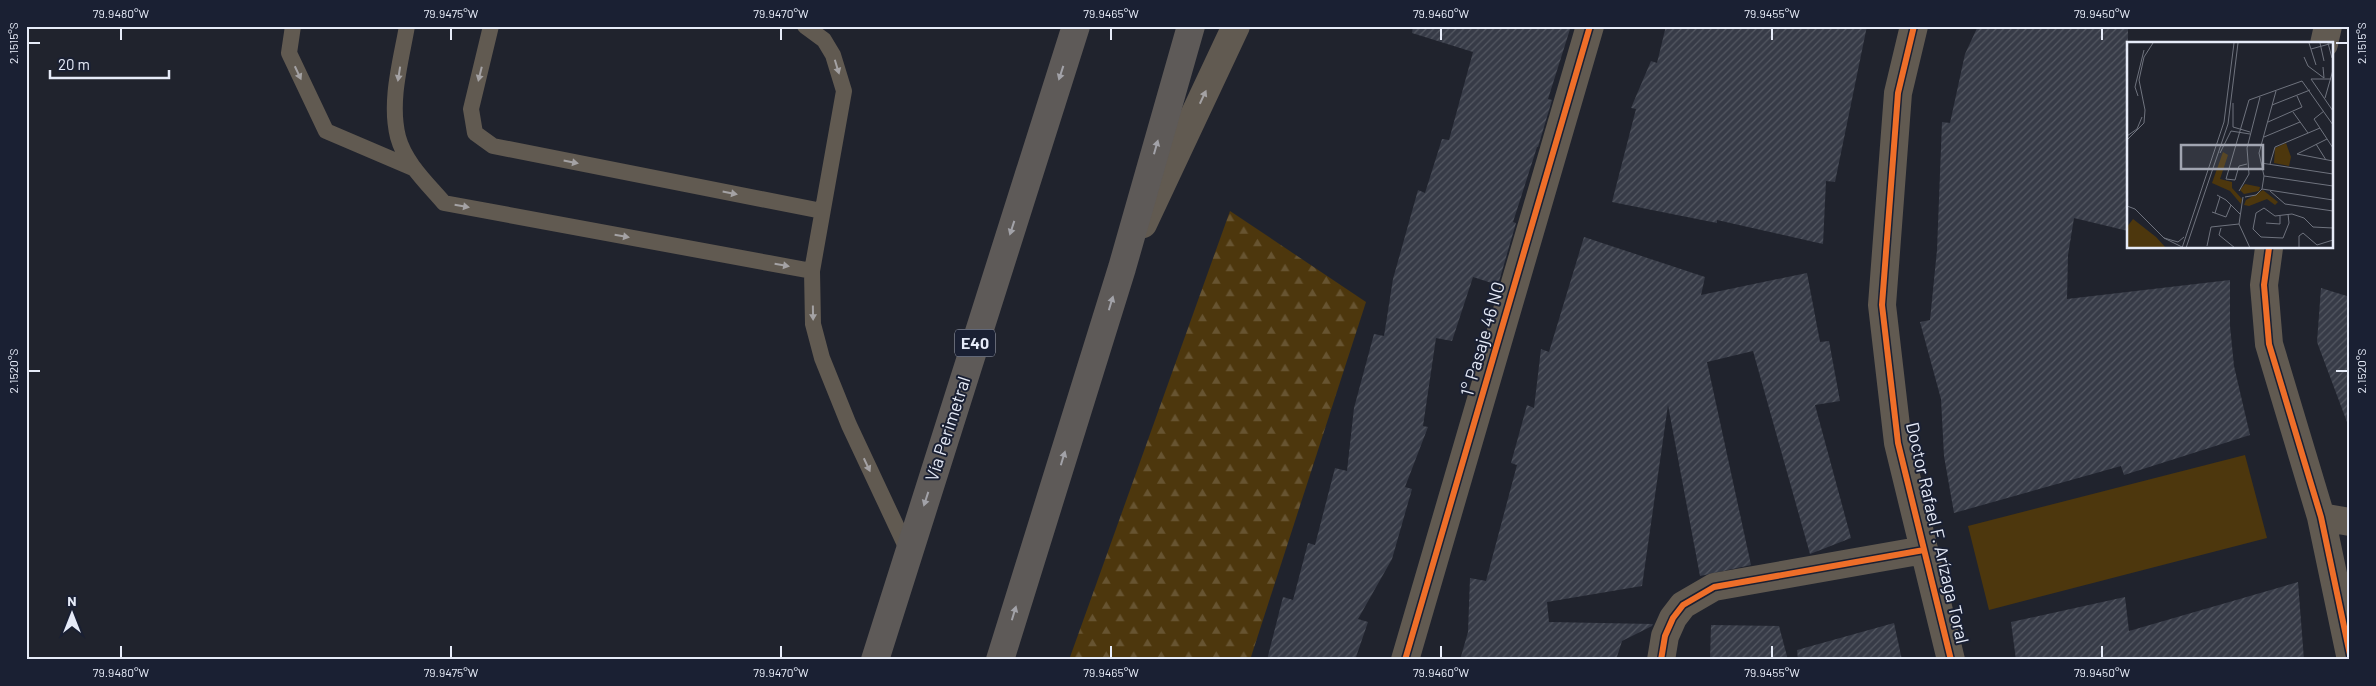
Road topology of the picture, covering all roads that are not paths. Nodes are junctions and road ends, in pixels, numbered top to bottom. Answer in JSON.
{"nodes":[{"id":1,"x":293,"y":26,"type":"edge"},
{"id":2,"x":407,"y":26,"type":"edge"},
{"id":3,"x":491,"y":26,"type":"edge"},
{"id":4,"x":1076,"y":26,"type":"edge"},
{"id":5,"x":1191,"y":26,"type":"edge"},
{"id":6,"x":1236,"y":26,"type":"edge"},
{"id":7,"x":1590,"y":26,"type":"edge"},
{"id":8,"x":1914,"y":26,"type":"edge"},
{"id":9,"x":2328,"y":26,"type":"edge"},
{"id":10,"x":808,"y":27,"type":"edge"},
{"id":11,"x":2324,"y":42,"type":"edge"},
{"id":12,"x":415,"y":170,"type":"junction"},
{"id":13,"x":822,"y":211,"type":"junction"},
{"id":14,"x":2269,"y":249,"type":"edge"},
{"id":15,"x":1122,"y":268,"type":"junction"},
{"id":16,"x":812,"y":270,"type":"junction"},
{"id":17,"x":2321,"y":517,"type":"junction"},
{"id":18,"x":2350,"y":522,"type":"edge"},
{"id":19,"x":1924,"y":550,"type":"junction"},
{"id":20,"x":909,"y":553,"type":"junction"},
{"id":21,"x":2350,"y":655,"type":"edge"},
{"id":22,"x":875,"y":660,"type":"edge"},
{"id":23,"x":1000,"y":660,"type":"edge"},
{"id":24,"x":1405,"y":660,"type":"edge"},
{"id":25,"x":1661,"y":660,"type":"edge"},
{"id":26,"x":1951,"y":660,"type":"edge"}],
"edges":[{"from":1,"to":12,"type":"lane","one_way":true},
{"from":2,"to":12,"type":"lane","one_way":true},
{"from":3,"to":13,"type":"lane","one_way":true},
{"from":4,"to":20,"type":"highway","name":"Vía Perimetral","number":"E40","one_way":true},
{"from":15,"to":5,"type":"highway","one_way":true},
{"from":15,"to":6,"type":"street","one_way":true},
{"from":7,"to":24,"type":"street","name":"1° Pasaje 46 NO"},
{"from":8,"to":19,"type":"street","name":"Doctor Rafael F. Arízaga Toral"},
{"from":9,"to":11,"type":"street"},
{"from":10,"to":13,"type":"lane","one_way":true},
{"from":12,"to":16,"type":"lane","one_way":true},
{"from":13,"to":16,"type":"lane"},
{"from":14,"to":17,"type":"street"},
{"from":23,"to":15,"type":"highway","one_way":true},
{"from":16,"to":20,"type":"lane","one_way":true},
{"from":17,"to":18,"type":"street"},
{"from":17,"to":21,"type":"street"},
{"from":19,"to":25,"type":"street"},
{"from":19,"to":26,"type":"street","name":"Doctor Rafael F. Arízaga Toral"},
{"from":20,"to":22,"type":"highway","name":"Vía Perimetral","number":"E40"}]}
